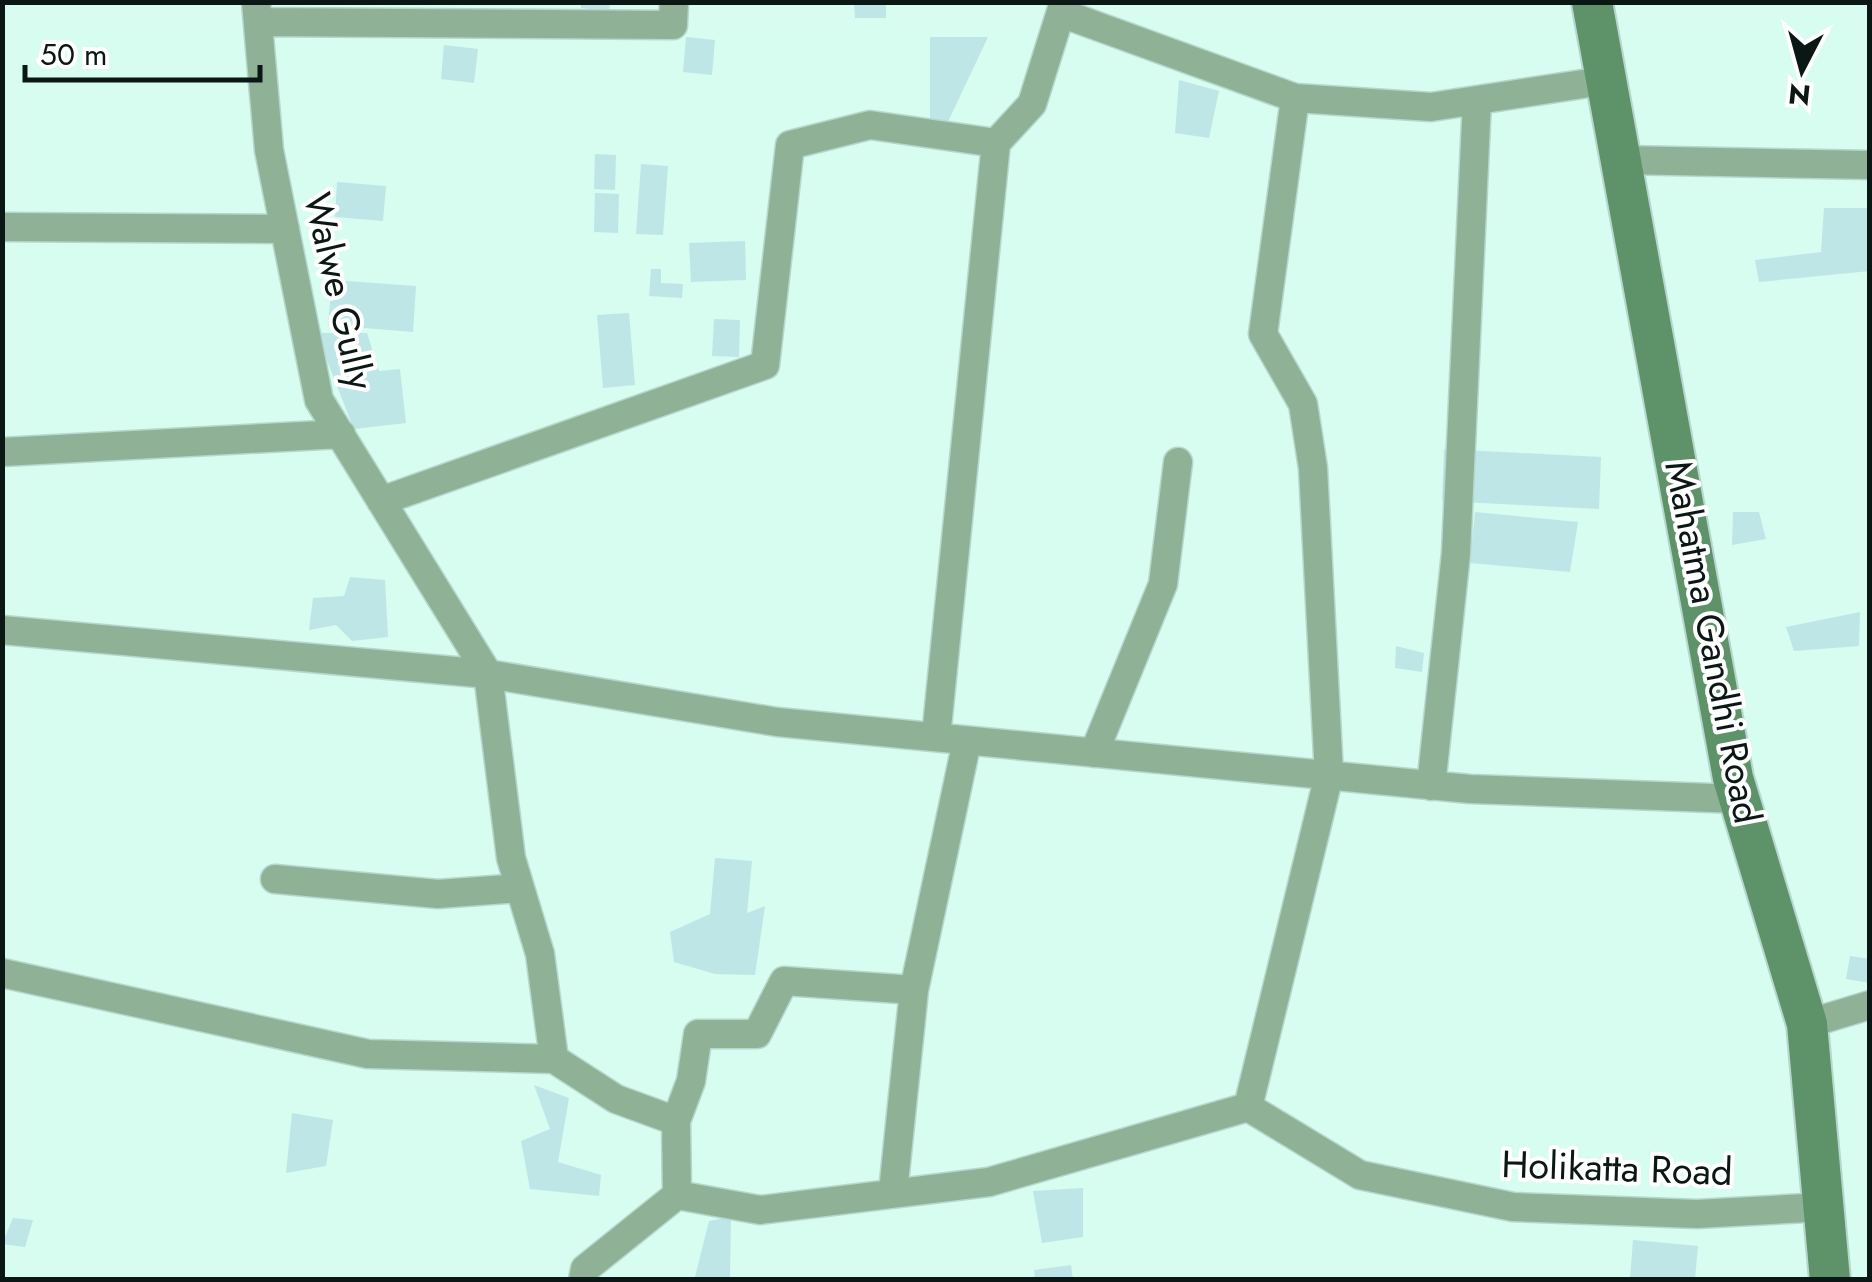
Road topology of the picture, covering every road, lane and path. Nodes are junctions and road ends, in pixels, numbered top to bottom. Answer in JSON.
{"nodes":[{"id":1,"x":674,"y":2,"type":"edge"},
{"id":2,"x":1592,"y":2,"type":"edge"},
{"id":3,"x":1062,"y":8,"type":"edge"},
{"id":4,"x":257,"y":12,"type":"edge"},
{"id":5,"x":1609,"y":80,"type":"junction"},
{"id":6,"x":1296,"y":98,"type":"junction"},
{"id":7,"x":1477,"y":100,"type":"junction"},
{"id":8,"x":996,"y":143,"type":"junction"},
{"id":9,"x":1623,"y":160,"type":"junction"},
{"id":10,"x":1870,"y":165,"type":"edge"},
{"id":11,"x":2,"y":228,"type":"edge"},
{"id":12,"x":285,"y":229,"type":"junction"},
{"id":13,"x":341,"y":434,"type":"junction"},
{"id":14,"x":2,"y":452,"type":"edge"},
{"id":15,"x":1178,"y":462,"type":"dead end"},
{"id":16,"x":382,"y":500,"type":"junction"},
{"id":17,"x":2,"y":630,"type":"edge"},
{"id":18,"x":488,"y":674,"type":"junction"},
{"id":19,"x":936,"y":737,"type":"junction"},
{"id":20,"x":967,"y":740,"type":"junction"},
{"id":21,"x":1094,"y":753,"type":"junction"},
{"id":22,"x":1329,"y":776,"type":"junction"},
{"id":23,"x":1431,"y":786,"type":"junction"},
{"id":24,"x":1740,"y":799,"type":"junction"},
{"id":25,"x":274,"y":879,"type":"dead end"},
{"id":26,"x":520,"y":888,"type":"junction"},
{"id":27,"x":2,"y":972,"type":"edge"},
{"id":28,"x":914,"y":990,"type":"junction"},
{"id":29,"x":1870,"y":1005,"type":"edge"},
{"id":30,"x":1807,"y":1024,"type":"junction"},
{"id":31,"x":554,"y":1060,"type":"junction"},
{"id":32,"x":1248,"y":1107,"type":"junction"},
{"id":33,"x":676,"y":1122,"type":"junction"},
{"id":34,"x":892,"y":1192,"type":"junction"},
{"id":35,"x":678,"y":1195,"type":"junction"},
{"id":36,"x":1825,"y":1207,"type":"junction"},
{"id":37,"x":583,"y":1280,"type":"edge"},
{"id":38,"x":1830,"y":1280,"type":"edge"}],
"edges":[{"from":1,"to":4,"type":"street"},
{"from":2,"to":5,"type":"main road","name":"Mahatma Gandhi Road"},
{"from":3,"to":6,"type":"street"},
{"from":3,"to":8,"type":"street"},
{"from":4,"to":12,"type":"street","name":"Walwe Gully"},
{"from":5,"to":7,"type":"street"},
{"from":5,"to":9,"type":"main road","name":"Mahatma Gandhi Road"},
{"from":6,"to":7,"type":"street"},
{"from":6,"to":22,"type":"street"},
{"from":7,"to":23,"type":"street"},
{"from":8,"to":16,"type":"street"},
{"from":8,"to":19,"type":"street"},
{"from":9,"to":10,"type":"street"},
{"from":9,"to":24,"type":"main road","name":"Mahatma Gandhi Road"},
{"from":11,"to":12,"type":"street"},
{"from":12,"to":13,"type":"street","name":"Walwe Gully"},
{"from":13,"to":14,"type":"street"},
{"from":13,"to":16,"type":"street","name":"Walwe Gully"},
{"from":15,"to":21,"type":"street"},
{"from":16,"to":18,"type":"street","name":"Walwe Gully"},
{"from":17,"to":18,"type":"street"},
{"from":18,"to":19,"type":"street"},
{"from":18,"to":26,"type":"street"},
{"from":19,"to":20,"type":"street"},
{"from":20,"to":21,"type":"street"},
{"from":20,"to":28,"type":"street"},
{"from":21,"to":22,"type":"street"},
{"from":22,"to":23,"type":"street"},
{"from":22,"to":32,"type":"street"},
{"from":23,"to":24,"type":"street"},
{"from":24,"to":30,"type":"main road","name":"Mahatma Gandhi Road"},
{"from":25,"to":26,"type":"street"},
{"from":26,"to":31,"type":"street"},
{"from":27,"to":31,"type":"street"},
{"from":28,"to":33,"type":"street"},
{"from":28,"to":34,"type":"street"},
{"from":29,"to":30,"type":"street"},
{"from":30,"to":36,"type":"main road","name":"Mahatma Gandhi Road"},
{"from":31,"to":33,"type":"street"},
{"from":32,"to":34,"type":"street"},
{"from":32,"to":36,"type":"street","name":"Holikatta Road"},
{"from":33,"to":35,"type":"street"},
{"from":34,"to":35,"type":"street"},
{"from":35,"to":37,"type":"street"},
{"from":36,"to":38,"type":"main road","name":"Mahatma Gandhi Road"}]}
